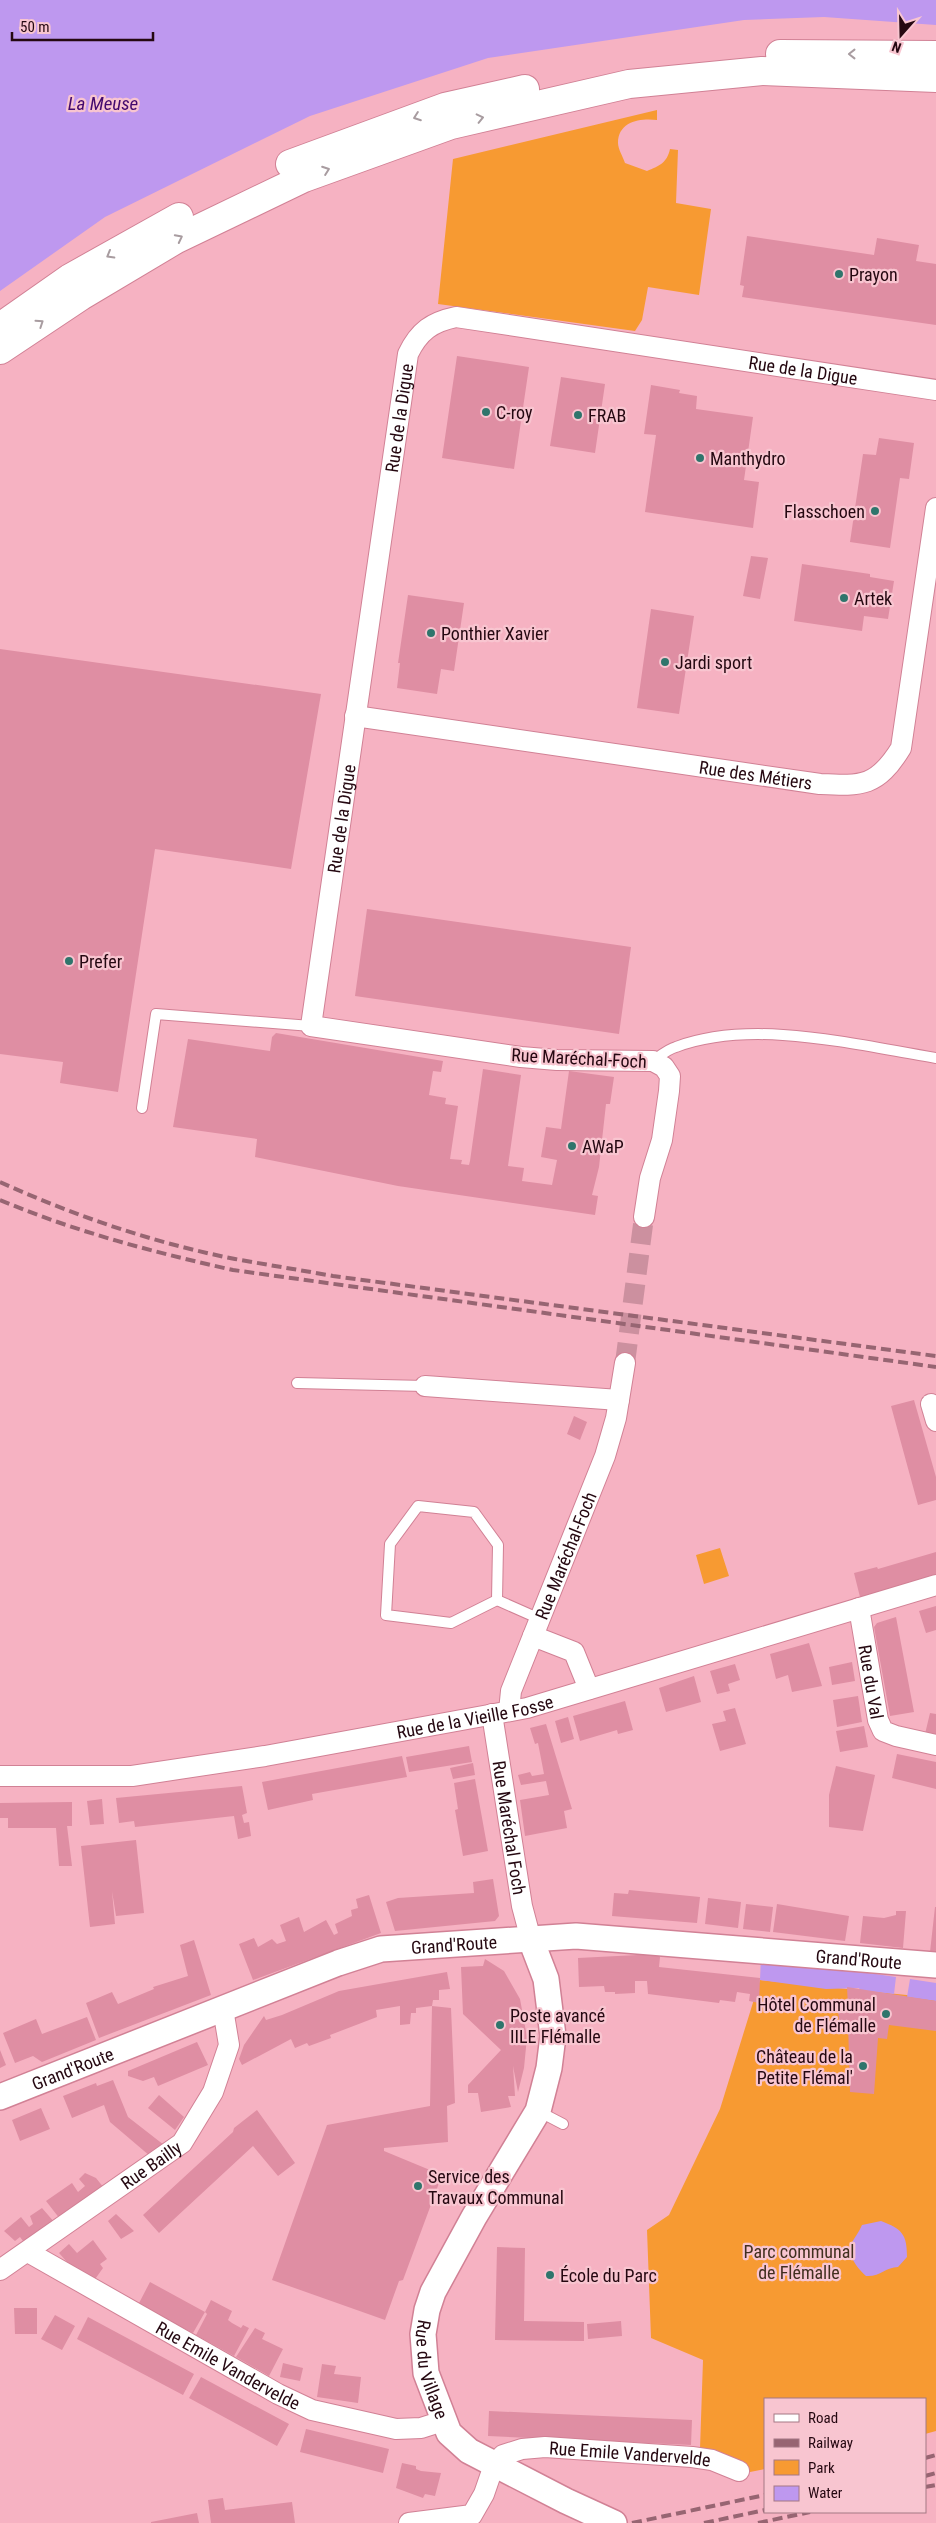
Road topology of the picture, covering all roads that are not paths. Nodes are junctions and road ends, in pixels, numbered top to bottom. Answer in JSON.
{"nodes":[{"id":1,"x":936,"y":55,"type":"edge"},
{"id":2,"x":936,"y":78,"type":"edge"},
{"id":3,"x":0,"y":327,"type":"edge"},
{"id":4,"x":0,"y":350,"type":"edge"},
{"id":5,"x":936,"y":390,"type":"edge"},
{"id":6,"x":936,"y":508,"type":"edge"},
{"id":7,"x":355,"y":716,"type":"junction"},
{"id":8,"x":311,"y":1026,"type":"junction"},
{"id":9,"x":936,"y":1058,"type":"edge"},
{"id":10,"x":653,"y":1061,"type":"junction"},
{"id":11,"x":142,"y":1108,"type":"dead end"},
{"id":12,"x":644,"y":1217,"type":"tunnel mouth"},
{"id":13,"x":625,"y":1363,"type":"tunnel mouth"},
{"id":14,"x":297,"y":1382,"type":"dead end"},
{"id":15,"x":425,"y":1386,"type":"joint"},
{"id":16,"x":619,"y":1400,"type":"junction"},
{"id":17,"x":936,"y":1586,"type":"edge"},
{"id":18,"x":497,"y":1600,"type":"junction"},
{"id":19,"x":859,"y":1608,"type":"junction"},
{"id":20,"x":536,"y":1628,"type":"junction"},
{"id":21,"x":589,"y":1689,"type":"junction"},
{"id":22,"x":500,"y":1712,"type":"junction"},
{"id":23,"x":936,"y":1745,"type":"edge"},
{"id":24,"x":0,"y":1776,"type":"edge"},
{"id":25,"x":531,"y":1940,"type":"junction"},
{"id":26,"x":936,"y":1965,"type":"edge"},
{"id":27,"x":224,"y":2009,"type":"junction"},
{"id":28,"x":0,"y":2097,"type":"edge"},
{"id":29,"x":538,"y":2111,"type":"junction"},
{"id":30,"x":564,"y":2124,"type":"dead end"},
{"id":31,"x":28,"y":2252,"type":"junction"},
{"id":32,"x":0,"y":2270,"type":"edge"},
{"id":33,"x":443,"y":2421,"type":"junction"},
{"id":34,"x":494,"y":2465,"type":"junction"},
{"id":35,"x":739,"y":2471,"type":"dead end"},
{"id":36,"x":409,"y":2523,"type":"edge"},
{"id":37,"x":614,"y":2523,"type":"edge"}],
"edges":[{"from":1,"to":3,"type":"main road","one_way":true},
{"from":4,"to":2,"type":"main road","one_way":true},
{"from":5,"to":7,"type":"street","name":"Rue de la Digue"},
{"from":6,"to":7,"type":"street","name":"Rue des Métiers"},
{"from":7,"to":8,"type":"street","name":"Rue de la Digue"},
{"from":8,"to":10,"type":"street","name":"Rue Maréchal-Foch"},
{"from":8,"to":11,"type":"lane"},
{"from":9,"to":10,"type":"lane"},
{"from":10,"to":12,"type":"street","name":"Rue Maréchal-Foch"},
{"from":13,"to":16,"type":"street","name":"Rue Maréchal-Foch"},
{"from":14,"to":15,"type":"lane"},
{"from":15,"to":16,"type":"street"},
{"from":16,"to":20,"type":"street","name":"Rue Maréchal-Foch"},
{"from":17,"to":19,"type":"street","name":"Rue de la Vieille Fosse"},
{"from":18,"to":18,"type":"lane"},
{"from":18,"to":20,"type":"lane"},
{"from":19,"to":21,"type":"street","name":"Rue de la Vieille Fosse"},
{"from":19,"to":23,"type":"street","name":"Rue du Val"},
{"from":20,"to":21,"type":"street"},
{"from":20,"to":22,"type":"street","name":"Rue Maréchal-Foch"},
{"from":21,"to":22,"type":"street","name":"Rue de la Vieille Fosse"},
{"from":22,"to":24,"type":"street","name":"Rue de la Vieille Fosse"},
{"from":22,"to":25,"type":"street","name":"Rue Maréchal Foch"},
{"from":25,"to":26,"type":"street","name":"Grand'Route"},
{"from":25,"to":27,"type":"street","name":"Grand'Route"},
{"from":25,"to":29,"type":"street","name":"Rue du Village"},
{"from":27,"to":28,"type":"street","name":"Grand'Route"},
{"from":27,"to":31,"type":"street","name":"Rue Bailly"},
{"from":29,"to":30,"type":"lane"},
{"from":29,"to":33,"type":"street","name":"Rue du Village"},
{"from":31,"to":32,"type":"street","name":"Rue Bailly"},
{"from":31,"to":33,"type":"street","name":"Rue Emile Vandervelde"},
{"from":33,"to":34,"type":"street","name":"Rue du Village"},
{"from":34,"to":35,"type":"street","name":"Rue Emile Vandervelde"},
{"from":34,"to":36,"type":"street"},
{"from":34,"to":37,"type":"street","name":"Rue du Village"}]}
